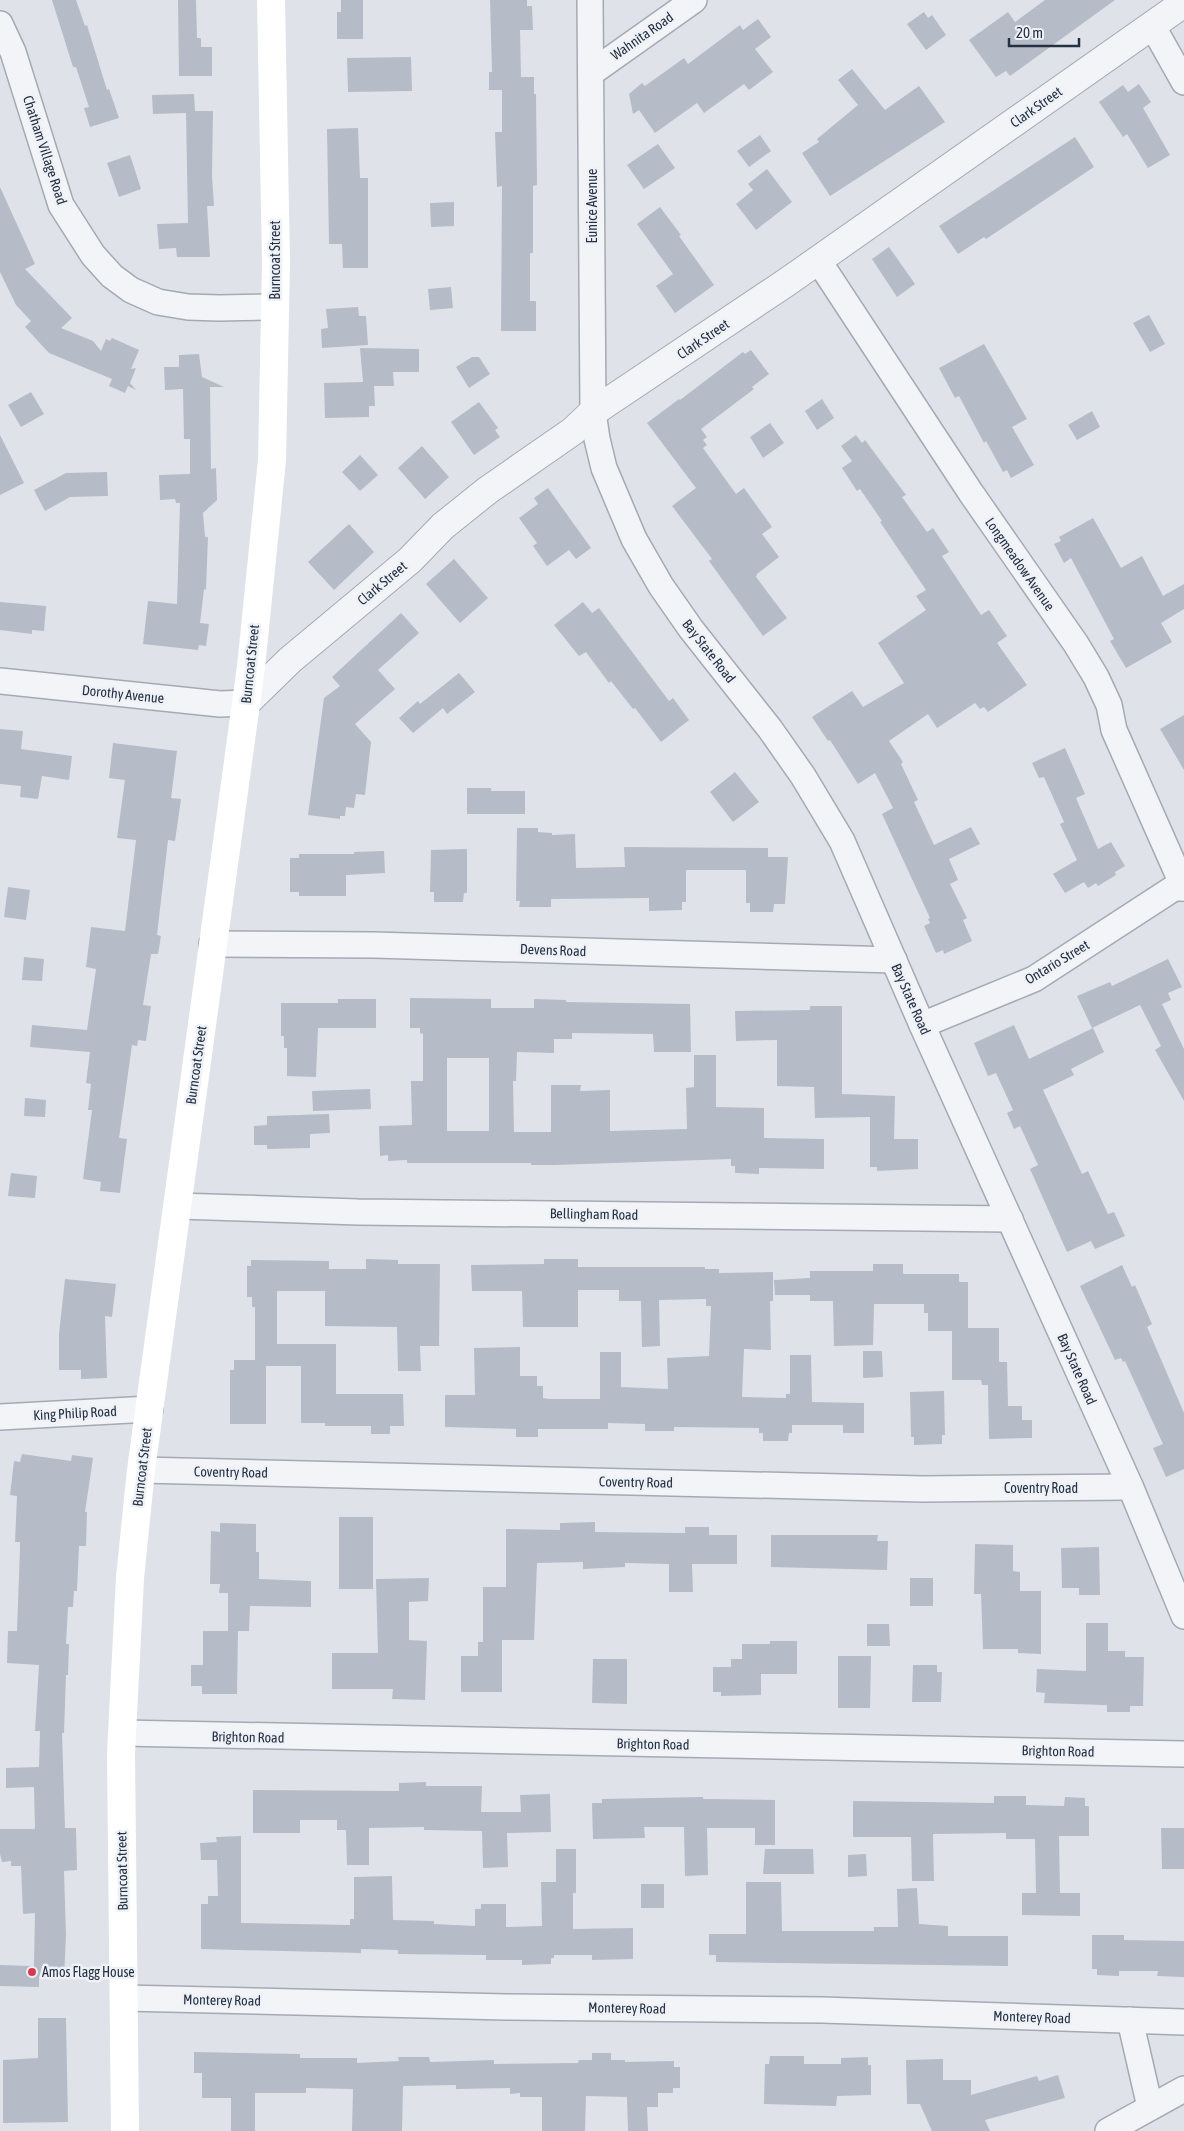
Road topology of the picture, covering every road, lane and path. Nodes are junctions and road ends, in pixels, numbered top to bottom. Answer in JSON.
{"nodes":[{"id":1,"x":271,"y":0,"type":"edge"},
{"id":2,"x":590,"y":0,"type":"edge"},
{"id":3,"x":694,"y":0,"type":"edge"},
{"id":4,"x":1184,"y":3,"type":"edge"},
{"id":5,"x":0,"y":24,"type":"edge"},
{"id":6,"x":1152,"y":25,"type":"junction"},
{"id":7,"x":591,"y":73,"type":"junction"},
{"id":8,"x":1184,"y":82,"type":"edge"},
{"id":9,"x":818,"y":260,"type":"junction"},
{"id":10,"x":274,"y":307,"type":"junction"},
{"id":11,"x":593,"y":412,"type":"junction"},
{"id":12,"x":0,"y":680,"type":"edge"},
{"id":13,"x":246,"y":702,"type":"junction"},
{"id":14,"x":1184,"y":888,"type":"edge"},
{"id":15,"x":212,"y":944,"type":"junction"},
{"id":16,"x":894,"y":960,"type":"junction"},
{"id":17,"x":922,"y":1024,"type":"junction"},
{"id":18,"x":178,"y":1206,"type":"junction"},
{"id":19,"x":1010,"y":1219,"type":"junction"},
{"id":20,"x":150,"y":1408,"type":"junction"},
{"id":21,"x":0,"y":1417,"type":"edge"},
{"id":22,"x":141,"y":1470,"type":"junction"},
{"id":23,"x":1130,"y":1487,"type":"junction"},
{"id":24,"x":1184,"y":1616,"type":"edge"},
{"id":25,"x":122,"y":1733,"type":"junction"},
{"id":26,"x":1184,"y":1754,"type":"edge"},
{"id":27,"x":124,"y":1998,"type":"junction"},
{"id":28,"x":1130,"y":2020,"type":"junction"},
{"id":29,"x":1184,"y":2022,"type":"edge"},
{"id":30,"x":1184,"y":2088,"type":"edge"},
{"id":31,"x":1150,"y":2107,"type":"junction"},
{"id":32,"x":125,"y":2131,"type":"edge"},
{"id":33,"x":1108,"y":2131,"type":"edge"}],
"edges":[{"from":1,"to":10,"type":"main road","name":"Burncoat Street"},
{"from":2,"to":7,"type":"street","name":"Eunice Avenue"},
{"from":3,"to":7,"type":"street","name":"Wahnita Road"},
{"from":4,"to":6,"type":"street","name":"Clark Street"},
{"from":5,"to":10,"type":"street","name":"Chatham Village Road"},
{"from":6,"to":8,"type":"street"},
{"from":6,"to":9,"type":"street","name":"Clark Street"},
{"from":7,"to":11,"type":"street","name":"Eunice Avenue"},
{"from":9,"to":11,"type":"street","name":"Clark Street"},
{"from":9,"to":14,"type":"street","name":"Longmeadow Avenue"},
{"from":10,"to":13,"type":"main road","name":"Burncoat Street"},
{"from":11,"to":13,"type":"street","name":"Clark Street"},
{"from":11,"to":16,"type":"street","name":"Bay State Road"},
{"from":12,"to":13,"type":"street","name":"Dorothy Avenue"},
{"from":13,"to":15,"type":"main road","name":"Burncoat Street"},
{"from":14,"to":17,"type":"street","name":"Ontario Street"},
{"from":15,"to":16,"type":"street","name":"Devens Road"},
{"from":15,"to":18,"type":"main road","name":"Burncoat Street"},
{"from":16,"to":17,"type":"street","name":"Bay State Road"},
{"from":17,"to":19,"type":"street","name":"Bay State Road"},
{"from":18,"to":19,"type":"street","name":"Bellingham Road"},
{"from":18,"to":20,"type":"main road","name":"Burncoat Street"},
{"from":19,"to":23,"type":"street","name":"Bay State Road"},
{"from":20,"to":21,"type":"street","name":"King Philip Road"},
{"from":20,"to":22,"type":"main road","name":"Burncoat Street"},
{"from":22,"to":23,"type":"street","name":"Coventry Road"},
{"from":22,"to":25,"type":"main road","name":"Burncoat Street"},
{"from":23,"to":24,"type":"street","name":"Bay State Road"},
{"from":25,"to":26,"type":"street","name":"Brighton Road"},
{"from":25,"to":27,"type":"main road","name":"Burncoat Street"},
{"from":27,"to":28,"type":"street","name":"Monterey Road"},
{"from":27,"to":32,"type":"main road","name":"Burncoat Street"},
{"from":28,"to":29,"type":"street","name":"Monterey Road"},
{"from":28,"to":31,"type":"street"},
{"from":30,"to":31,"type":"street"},
{"from":31,"to":33,"type":"street"}]}
